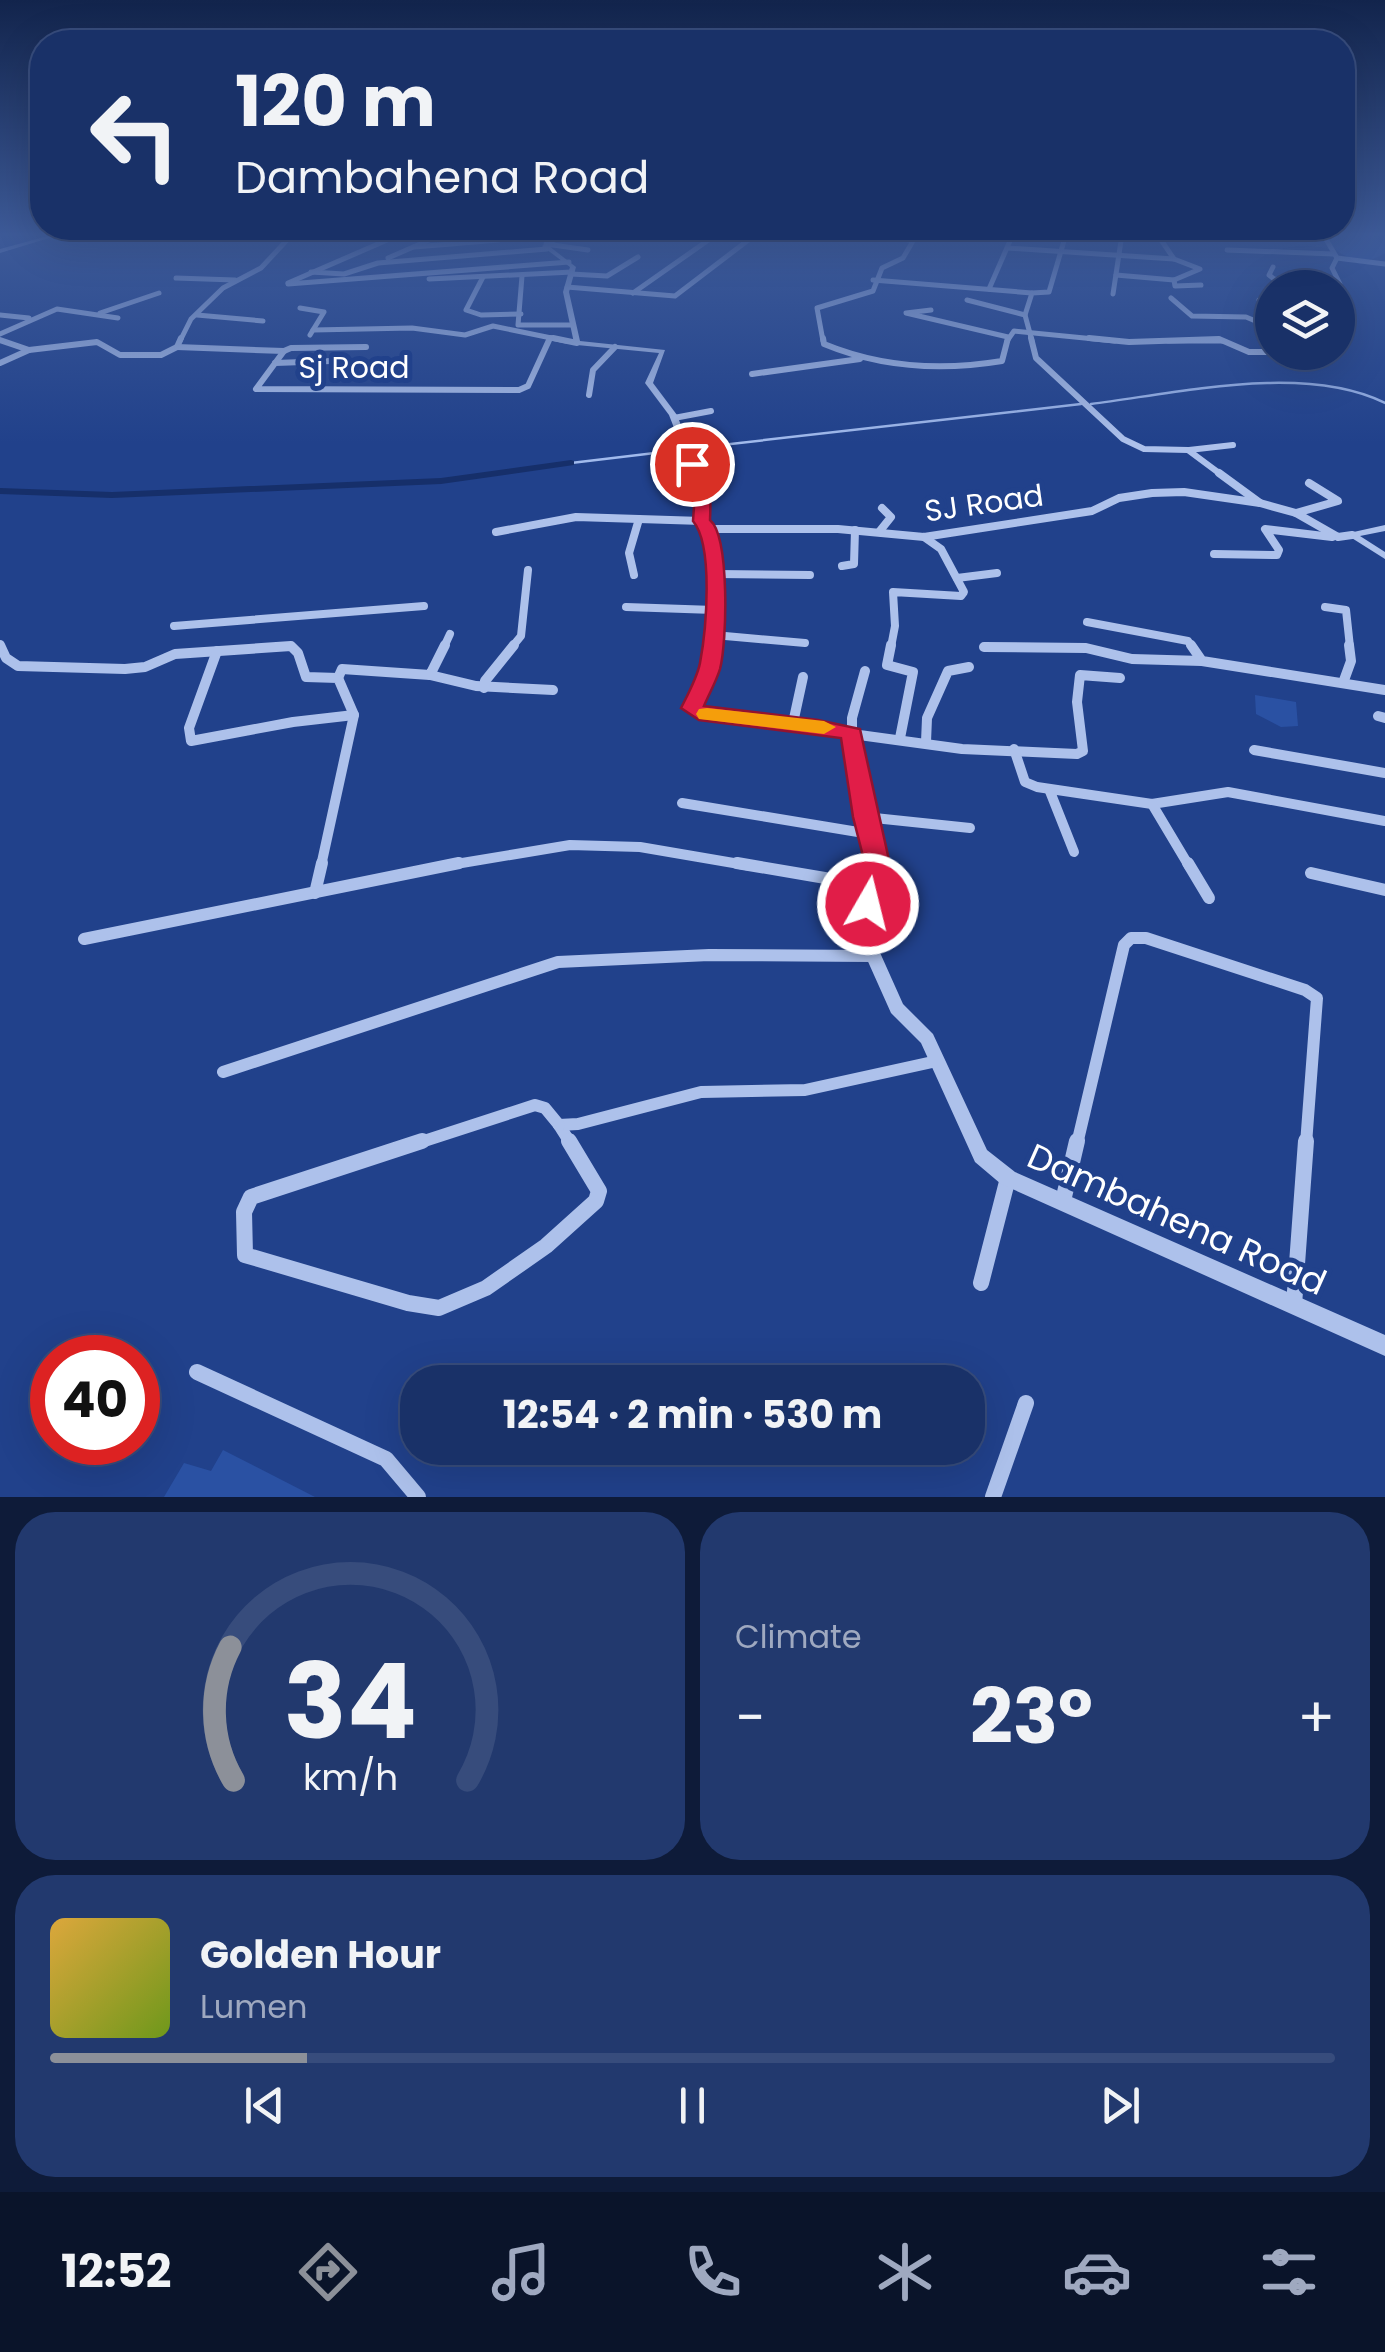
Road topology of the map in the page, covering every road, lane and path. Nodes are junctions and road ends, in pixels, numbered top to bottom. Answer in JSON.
{"nodes":[{"id":1,"x":125,"y":304,"type":"edge"},
{"id":2,"x":209,"y":304,"type":"edge"},
{"id":3,"x":470,"y":304,"type":"edge"},
{"id":4,"x":521,"y":304,"type":"edge"},
{"id":5,"x":568,"y":304,"type":"edge"},
{"id":6,"x":833,"y":304,"type":"edge"},
{"id":7,"x":982,"y":304,"type":"edge"},
{"id":8,"x":1029,"y":304,"type":"edge"},
{"id":9,"x":1178,"y":304,"type":"edge"},
{"id":10,"x":300,"y":308,"type":"dead end"},
{"id":11,"x":931,"y":310,"type":"dead end"},
{"id":12,"x":94,"y":314,"type":"junction"},
{"id":13,"x":521,"y":314,"type":"junction"},
{"id":14,"x":0,"y":315,"type":"edge"},
{"id":15,"x":196,"y":315,"type":"junction"},
{"id":16,"x":1025,"y":315,"type":"junction"},
{"id":17,"x":30,"y":318,"type":"junction"},
{"id":18,"x":118,"y":318,"type":"dead end"},
{"id":19,"x":263,"y":321,"type":"dead end"},
{"id":20,"x":1255,"y":321,"type":"edge"},
{"id":21,"x":572,"y":325,"type":"junction"},
{"id":22,"x":1032,"y":332,"type":"junction"},
{"id":23,"x":1008,"y":336,"type":"junction"},
{"id":24,"x":550,"y":338,"type":"junction"},
{"id":25,"x":1,"y":340,"type":"edge"},
{"id":26,"x":577,"y":343,"type":"junction"},
{"id":27,"x":177,"y":347,"type":"junction"},
{"id":28,"x":366,"y":347,"type":"dead end"},
{"id":29,"x":616,"y":347,"type":"junction"},
{"id":30,"x":30,"y":350,"type":"junction"},
{"id":31,"x":284,"y":351,"type":"junction"},
{"id":32,"x":1255,"y":353,"type":"edge"},
{"id":33,"x":860,"y":359,"type":"junction"},
{"id":34,"x":331,"y":361,"type":"dead end"},
{"id":35,"x":275,"y":362,"type":"junction"},
{"id":36,"x":0,"y":363,"type":"edge"},
{"id":37,"x":752,"y":374,"type":"dead end"},
{"id":38,"x":589,"y":395,"type":"dead end"},
{"id":39,"x":712,"y":411,"type":"dead end"},
{"id":40,"x":674,"y":418,"type":"junction"},
{"id":41,"x":1233,"y":445,"type":"dead end"},
{"id":42,"x":1188,"y":450,"type":"junction"},
{"id":43,"x":1309,"y":483,"type":"dead end"},
{"id":44,"x":1260,"y":503,"type":"junction"},
{"id":45,"x":882,"y":508,"type":"dead end"},
{"id":46,"x":1296,"y":513,"type":"junction"},
{"id":47,"x":639,"y":519,"type":"junction"},
{"id":48,"x":706,"y":525,"type":"junction"},
{"id":49,"x":1385,"y":528,"type":"edge"},
{"id":50,"x":855,"y":530,"type":"junction"},
{"id":51,"x":496,"y":532,"type":"dead end"},
{"id":52,"x":878,"y":532,"type":"junction"},
{"id":53,"x":1352,"y":535,"type":"junction"},
{"id":54,"x":924,"y":537,"type":"junction"},
{"id":55,"x":1338,"y":537,"type":"junction"},
{"id":56,"x":1214,"y":554,"type":"dead end"},
{"id":57,"x":1385,"y":556,"type":"edge"},
{"id":58,"x":842,"y":566,"type":"dead end"},
{"id":59,"x":528,"y":570,"type":"dead end"},
{"id":60,"x":997,"y":573,"type":"dead end"},
{"id":61,"x":716,"y":574,"type":"junction"},
{"id":62,"x":634,"y":575,"type":"dead end"},
{"id":63,"x":810,"y":575,"type":"dead end"},
{"id":64,"x":957,"y":578,"type":"junction"},
{"id":65,"x":424,"y":606,"type":"dead end"},
{"id":66,"x":626,"y":606,"type":"dead end"},
{"id":67,"x":1325,"y":607,"type":"dead end"},
{"id":68,"x":714,"y":610,"type":"junction"},
{"id":69,"x":1087,"y":622,"type":"dead end"},
{"id":70,"x":174,"y":626,"type":"dead end"},
{"id":71,"x":450,"y":634,"type":"dead end"},
{"id":72,"x":714,"y":635,"type":"junction"},
{"id":73,"x":805,"y":643,"type":"dead end"},
{"id":74,"x":0,"y":645,"type":"edge"},
{"id":75,"x":984,"y":648,"type":"dead end"},
{"id":76,"x":217,"y":651,"type":"junction"},
{"id":77,"x":1202,"y":661,"type":"junction"},
{"id":78,"x":969,"y":668,"type":"dead end"},
{"id":79,"x":865,"y":671,"type":"dead end"},
{"id":80,"x":430,"y":676,"type":"junction"},
{"id":81,"x":803,"y":676,"type":"dead end"},
{"id":82,"x":338,"y":678,"type":"junction"},
{"id":83,"x":1120,"y":678,"type":"dead end"},
{"id":84,"x":1343,"y":683,"type":"junction"},
{"id":85,"x":484,"y":688,"type":"junction"},
{"id":86,"x":553,"y":690,"type":"dead end"},
{"id":87,"x":1385,"y":690,"type":"edge"},
{"id":88,"x":354,"y":715,"type":"junction"},
{"id":89,"x":794,"y":724,"type":"junction"},
{"id":90,"x":852,"y":734,"type":"junction"},
{"id":91,"x":900,"y":738,"type":"junction"},
{"id":92,"x":926,"y":742,"type":"junction"},
{"id":93,"x":1014,"y":749,"type":"junction"},
{"id":94,"x":1254,"y":750,"type":"dead end"},
{"id":95,"x":1385,"y":773,"type":"edge"},
{"id":96,"x":1048,"y":790,"type":"junction"},
{"id":97,"x":682,"y":803,"type":"dead end"},
{"id":98,"x":1152,"y":804,"type":"junction"},
{"id":99,"x":865,"y":817,"type":"junction"},
{"id":100,"x":1385,"y":821,"type":"edge"},
{"id":101,"x":970,"y":828,"type":"dead end"},
{"id":102,"x":870,"y":834,"type":"junction"},
{"id":103,"x":1074,"y":852,"type":"dead end"},
{"id":104,"x":1311,"y":873,"type":"dead end"},
{"id":105,"x":872,"y":886,"type":"junction"},
{"id":106,"x":1385,"y":890,"type":"edge"},
{"id":107,"x":315,"y":893,"type":"junction"},
{"id":108,"x":1209,"y":898,"type":"dead end"},
{"id":109,"x":84,"y":939,"type":"dead end"},
{"id":110,"x":872,"y":956,"type":"junction"},
{"id":111,"x":937,"y":1061,"type":"junction"},
{"id":112,"x":223,"y":1072,"type":"dead end"},
{"id":113,"x":560,"y":1125,"type":"junction"},
{"id":114,"x":1008,"y":1178,"type":"junction"},
{"id":115,"x":1063,"y":1201,"type":"junction"},
{"id":116,"x":981,"y":1283,"type":"dead end"},
{"id":117,"x":1294,"y":1305,"type":"junction"},
{"id":118,"x":1385,"y":1346,"type":"edge"},
{"id":119,"x":198,"y":1372,"type":"dead end"},
{"id":120,"x":1026,"y":1404,"type":"dead end"},
{"id":121,"x":418,"y":1497,"type":"edge"},
{"id":122,"x":993,"y":1497,"type":"edge"}],
"edges":[{"from":1,"to":12,"type":"street"},
{"from":2,"to":15,"type":"street"},
{"from":3,"to":13,"type":"street"},
{"from":4,"to":13,"type":"street"},
{"from":5,"to":21,"type":"street"},
{"from":6,"to":33,"type":"street"},
{"from":7,"to":16,"type":"street"},
{"from":8,"to":16,"type":"street"},
{"from":9,"to":20,"type":"street"},
{"from":10,"to":24,"type":"street","name":"Sj Road"},
{"from":11,"to":23,"type":"street"},
{"from":12,"to":17,"type":"street"},
{"from":12,"to":18,"type":"street"},
{"from":13,"to":21,"type":"street"},
{"from":14,"to":17,"type":"street"},
{"from":15,"to":19,"type":"street"},
{"from":15,"to":27,"type":"street"},
{"from":16,"to":22,"type":"street"},
{"from":17,"to":25,"type":"street"},
{"from":21,"to":26,"type":"street"},
{"from":22,"to":23,"type":"street"},
{"from":22,"to":32,"type":"street"},
{"from":22,"to":42,"type":"street"},
{"from":23,"to":33,"type":"street"},
{"from":24,"to":26,"type":"street","name":"Sj Road"},
{"from":24,"to":35,"type":"street","name":"Sj Road"},
{"from":25,"to":30,"type":"street"},
{"from":26,"to":29,"type":"street"},
{"from":27,"to":30,"type":"street"},
{"from":27,"to":31,"type":"street"},
{"from":28,"to":31,"type":"street","name":"Sj Road"},
{"from":29,"to":38,"type":"street"},
{"from":29,"to":40,"type":"street"},
{"from":30,"to":36,"type":"street"},
{"from":31,"to":35,"type":"street","name":"Sj Road"},
{"from":33,"to":37,"type":"street"},
{"from":34,"to":35,"type":"street"},
{"from":39,"to":40,"type":"street"},
{"from":40,"to":48,"type":"street"},
{"from":41,"to":42,"type":"street"},
{"from":42,"to":44,"type":"street"},
{"from":43,"to":46,"type":"street"},
{"from":44,"to":46,"type":"street"},
{"from":44,"to":54,"type":"street","name":"SJ Road"},
{"from":45,"to":52,"type":"street"},
{"from":46,"to":55,"type":"street"},
{"from":47,"to":48,"type":"street","name":"SJ Road"},
{"from":47,"to":51,"type":"street","name":"SJ Road"},
{"from":47,"to":62,"type":"street"},
{"from":48,"to":50,"type":"street","name":"SJ Road"},
{"from":48,"to":61,"type":"street"},
{"from":49,"to":53,"type":"street"},
{"from":50,"to":52,"type":"street","name":"SJ Road"},
{"from":50,"to":58,"type":"street"},
{"from":52,"to":54,"type":"street","name":"SJ Road"},
{"from":53,"to":55,"type":"street"},
{"from":53,"to":57,"type":"street"},
{"from":54,"to":64,"type":"street"},
{"from":55,"to":56,"type":"street"},
{"from":59,"to":85,"type":"street"},
{"from":60,"to":64,"type":"street"},
{"from":61,"to":63,"type":"street"},
{"from":61,"to":68,"type":"street"},
{"from":64,"to":91,"type":"street"},
{"from":65,"to":70,"type":"street"},
{"from":66,"to":68,"type":"street"},
{"from":67,"to":84,"type":"street"},
{"from":68,"to":72,"type":"street"},
{"from":69,"to":77,"type":"street"},
{"from":71,"to":80,"type":"street"},
{"from":72,"to":73,"type":"street"},
{"from":72,"to":89,"type":"street"},
{"from":74,"to":76,"type":"street"},
{"from":75,"to":77,"type":"street"},
{"from":76,"to":82,"type":"street"},
{"from":76,"to":88,"type":"street"},
{"from":77,"to":84,"type":"street"},
{"from":78,"to":92,"type":"street"},
{"from":79,"to":90,"type":"street"},
{"from":80,"to":82,"type":"street"},
{"from":80,"to":85,"type":"street"},
{"from":81,"to":89,"type":"street"},
{"from":82,"to":88,"type":"street"},
{"from":83,"to":93,"type":"street"},
{"from":84,"to":87,"type":"street"},
{"from":85,"to":86,"type":"street"},
{"from":88,"to":107,"type":"street"},
{"from":89,"to":90,"type":"street"},
{"from":90,"to":91,"type":"street"},
{"from":90,"to":99,"type":"street","name":"Dambahena Road"},
{"from":91,"to":92,"type":"street"},
{"from":92,"to":93,"type":"street"},
{"from":93,"to":96,"type":"street"},
{"from":94,"to":95,"type":"street"},
{"from":96,"to":98,"type":"street"},
{"from":96,"to":103,"type":"street"},
{"from":97,"to":102,"type":"street"},
{"from":98,"to":100,"type":"street"},
{"from":98,"to":108,"type":"street"},
{"from":99,"to":101,"type":"street"},
{"from":99,"to":102,"type":"street","name":"Dambahena Road"},
{"from":102,"to":105,"type":"street","name":"Dambahena Road"},
{"from":104,"to":106,"type":"street"},
{"from":105,"to":107,"type":"street"},
{"from":105,"to":110,"type":"street","name":"Dambahena Road"},
{"from":107,"to":109,"type":"street"},
{"from":110,"to":111,"type":"street","name":"Dambahena Road"},
{"from":110,"to":112,"type":"street"},
{"from":111,"to":113,"type":"street"},
{"from":111,"to":114,"type":"street","name":"Dambahena Road"},
{"from":113,"to":113,"type":"street"},
{"from":114,"to":115,"type":"street","name":"Dambahena Road"},
{"from":114,"to":116,"type":"street"},
{"from":115,"to":117,"type":"street","name":"Dambahena Road"},
{"from":115,"to":117,"type":"street"},
{"from":117,"to":118,"type":"street","name":"Dambahena Road"},
{"from":119,"to":121,"type":"street"},
{"from":120,"to":122,"type":"street"}]}
